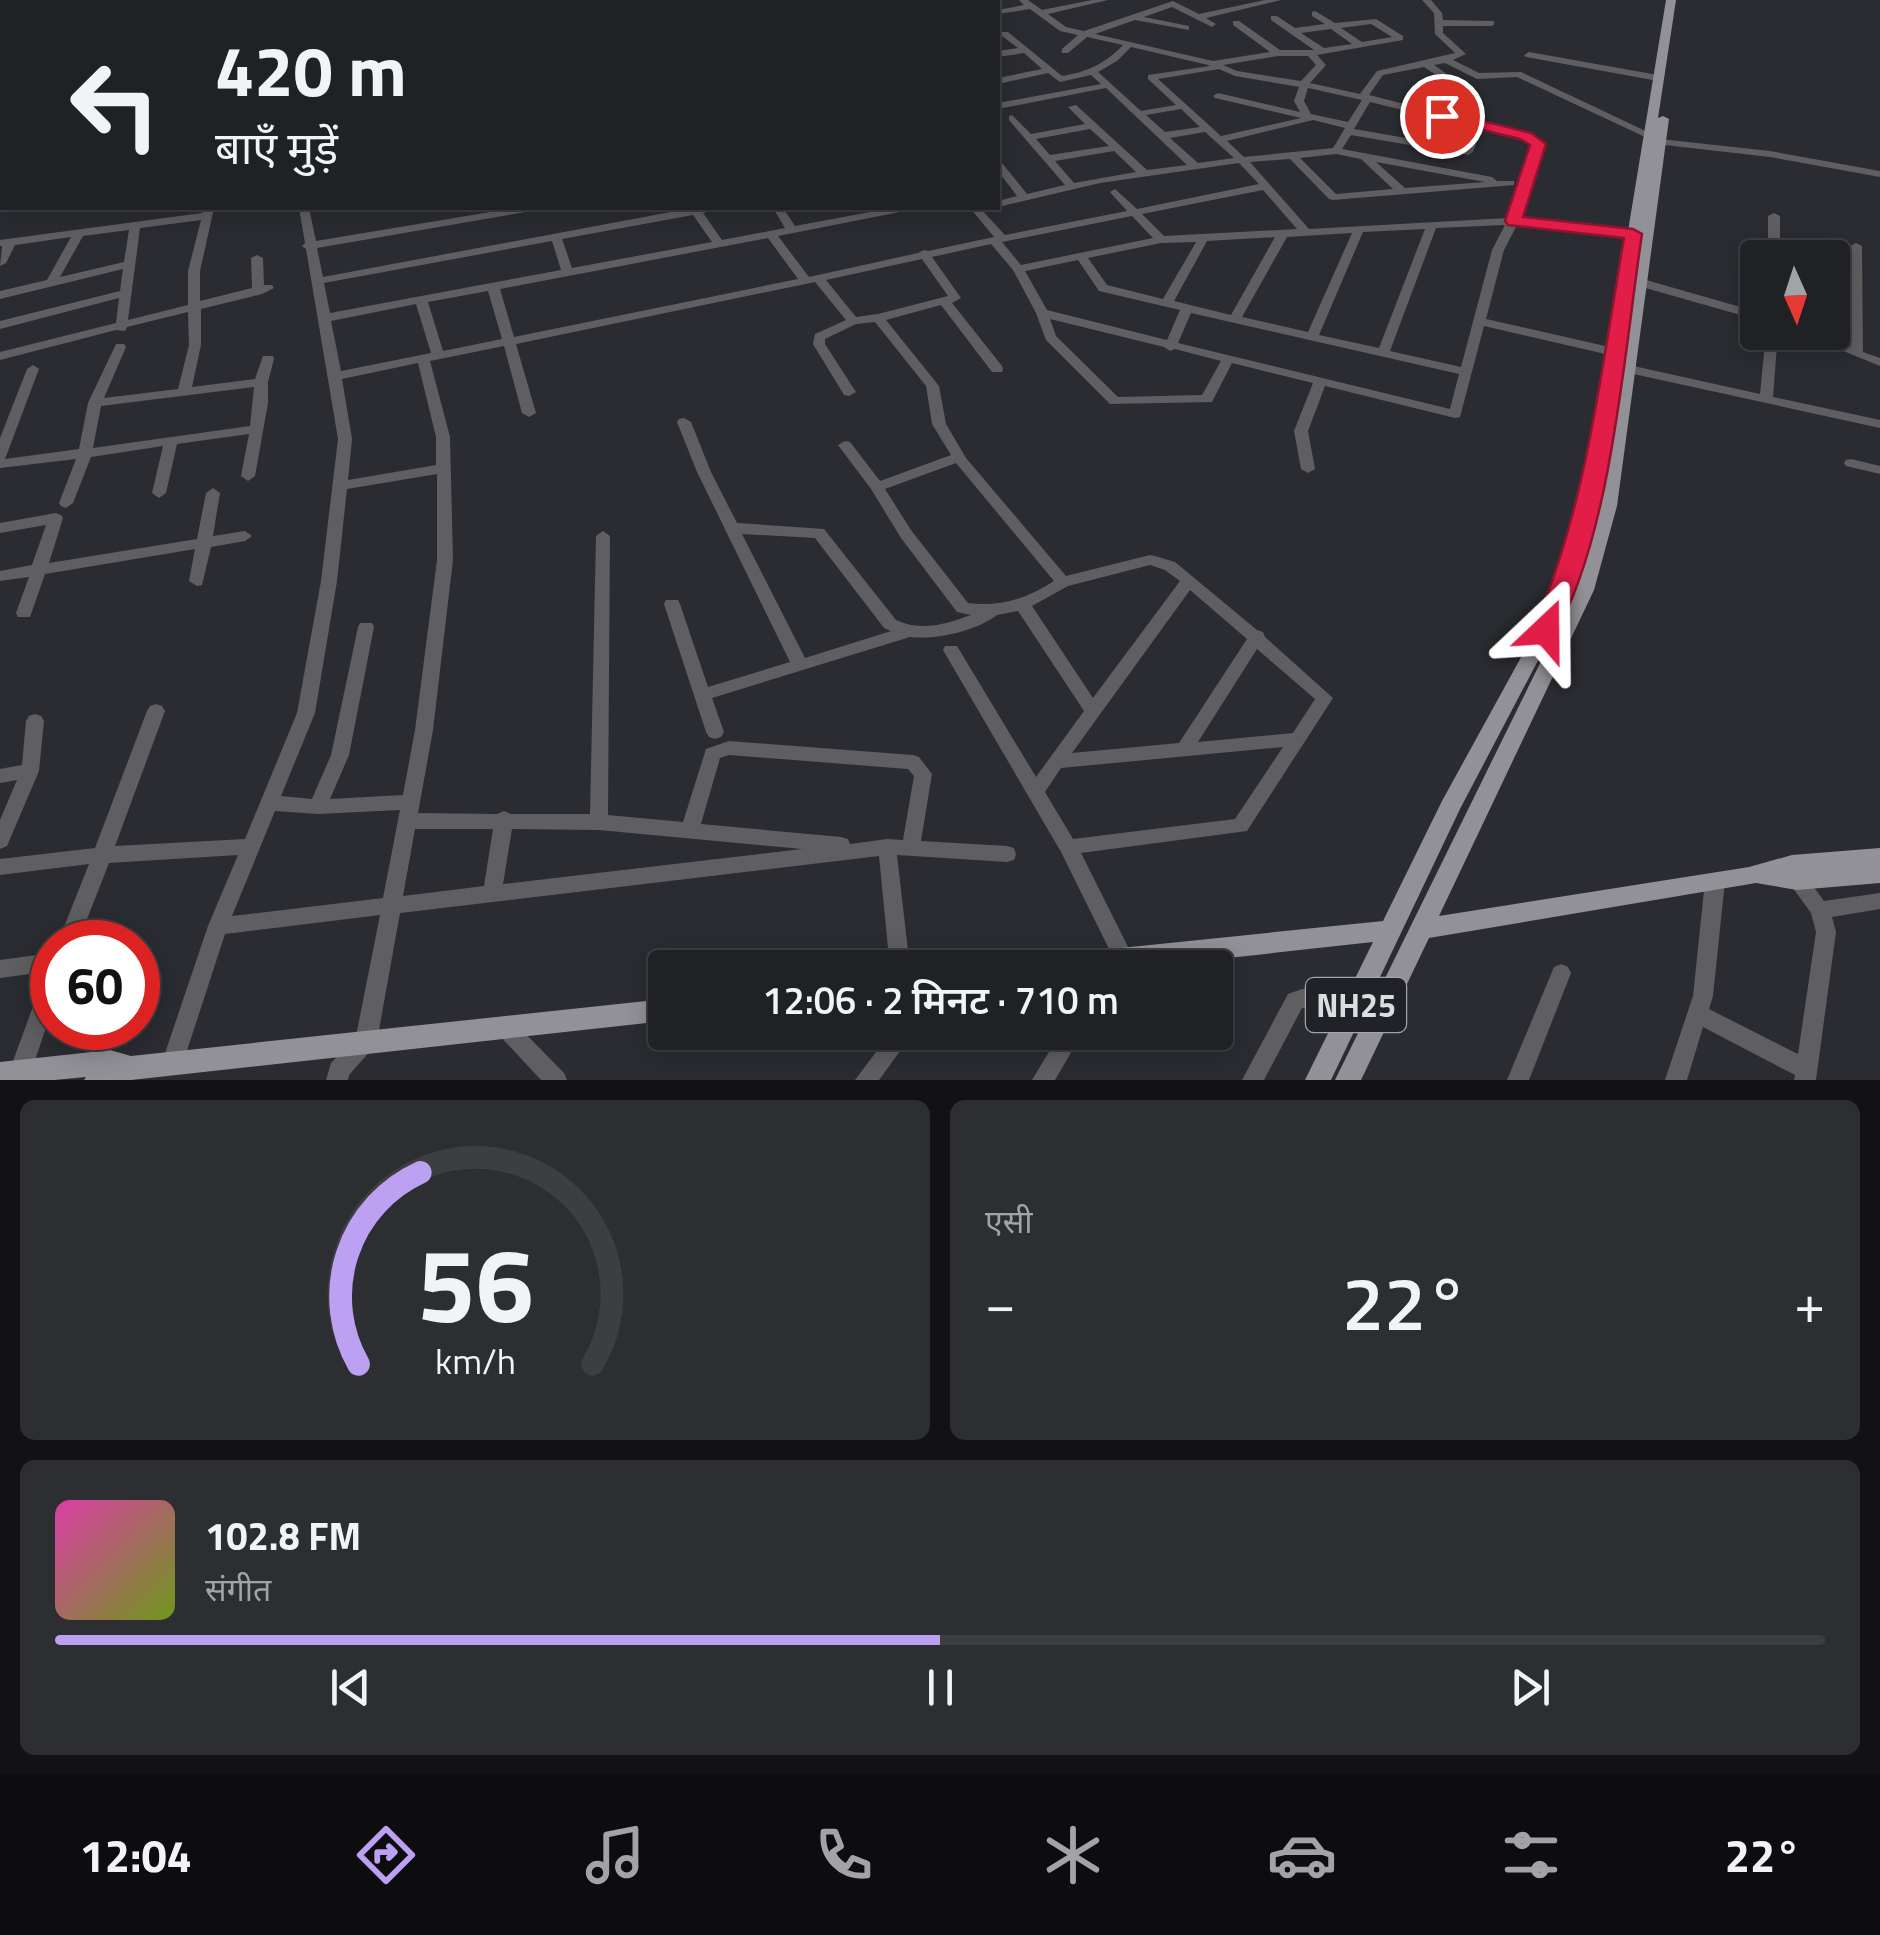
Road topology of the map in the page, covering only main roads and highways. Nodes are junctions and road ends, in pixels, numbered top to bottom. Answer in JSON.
{"nodes":[{"id":1,"x":1671,"y":0,"type":"edge"},
{"id":2,"x":1682,"y":0,"type":"edge"},
{"id":3,"x":1654,"y":138,"type":"junction"},
{"id":4,"x":1640,"y":235,"type":"junction"},
{"id":5,"x":1625,"y":359,"type":"junction"},
{"id":6,"x":1880,"y":857,"type":"edge"},
{"id":7,"x":1792,"y":873,"type":"junction"},
{"id":8,"x":1880,"y":874,"type":"edge"},
{"id":9,"x":1420,"y":929,"type":"junction"},
{"id":10,"x":1392,"y":930,"type":"junction"},
{"id":11,"x":1200,"y":950,"type":"edge"},
{"id":12,"x":648,"y":1012,"type":"edge"},
{"id":13,"x":132,"y":1067,"type":"junction"},
{"id":14,"x":10,"y":1073,"type":"edge"},
{"id":15,"x":97,"y":1080,"type":"edge"},
{"id":16,"x":1318,"y":1080,"type":"edge"},
{"id":17,"x":1348,"y":1080,"type":"edge"}],
"edges":[{"from":1,"to":3,"type":"main road","number":"NH25"},
{"from":2,"to":3,"type":"main road","number":"NH25"},
{"from":3,"to":4,"type":"main road","number":"NH25"},
{"from":4,"to":5,"type":"main road","number":"NH25"},
{"from":4,"to":5,"type":"main road","number":"NH25"},
{"from":5,"to":9,"type":"main road","number":"NH25"},
{"from":5,"to":10,"type":"main road","number":"NH25"},
{"from":6,"to":7,"type":"main road"},
{"from":7,"to":8,"type":"main road"},
{"from":7,"to":9,"type":"main road"},
{"from":9,"to":17,"type":"main road","number":"NH25"},
{"from":10,"to":11,"type":"main road"},
{"from":10,"to":16,"type":"main road","number":"NH25"},
{"from":12,"to":13,"type":"main road"},
{"from":13,"to":14,"type":"main road"},
{"from":13,"to":15,"type":"main road"}]}
